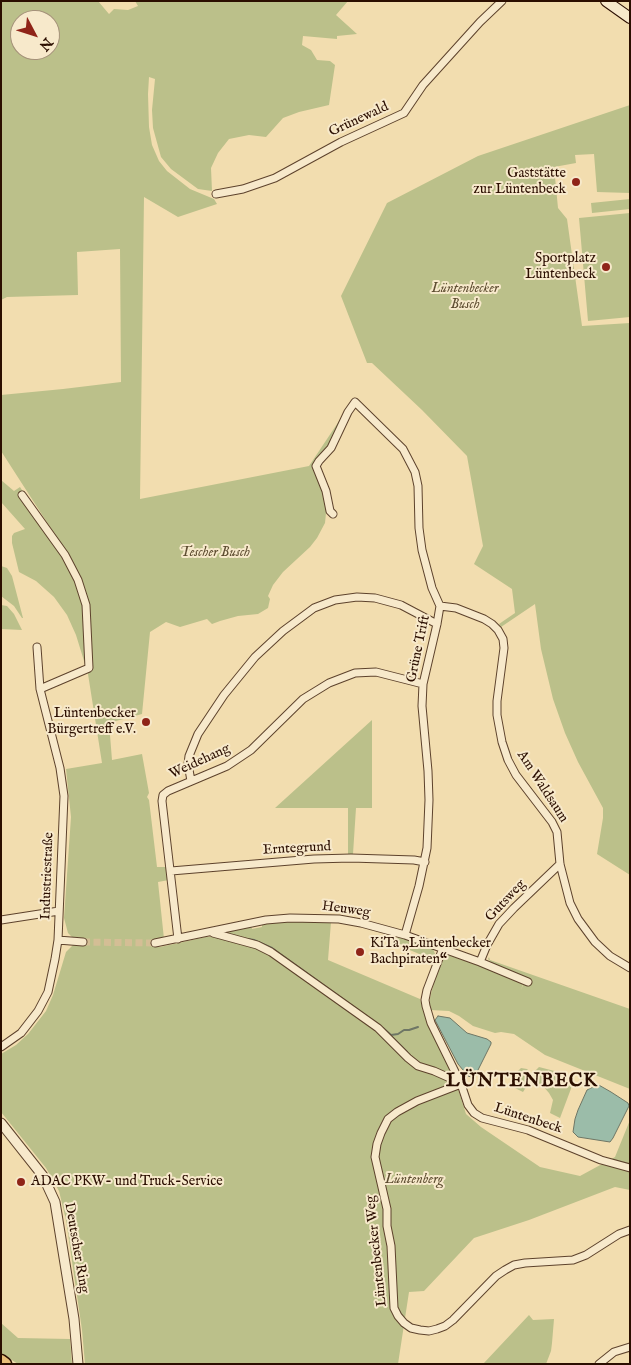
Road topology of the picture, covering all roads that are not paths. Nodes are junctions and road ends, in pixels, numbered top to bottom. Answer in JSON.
{"nodes":[{"id":1,"x":502,"y":1,"type":"edge"},
{"id":2,"x":606,"y":1,"type":"edge"},
{"id":3,"x":630,"y":18,"type":"edge"},
{"id":4,"x":216,"y":194,"type":"dead end"},
{"id":5,"x":22,"y":495,"type":"dead end"},
{"id":6,"x":333,"y":514,"type":"dead end"},
{"id":7,"x":440,"y":606,"type":"junction"},
{"id":8,"x":437,"y":624,"type":"junction"},
{"id":9,"x":37,"y":647,"type":"dead end"},
{"id":10,"x":423,"y":684,"type":"junction"},
{"id":11,"x":40,"y":689,"type":"junction"},
{"id":12,"x":191,"y":781,"type":"junction"},
{"id":13,"x":425,"y":862,"type":"junction"},
{"id":14,"x":560,"y":864,"type":"junction"},
{"id":15,"x":171,"y":871,"type":"junction"},
{"id":16,"x":58,"y":911,"type":"junction"},
{"id":17,"x":1,"y":920,"type":"edge"},
{"id":18,"x":210,"y":932,"type":"junction"},
{"id":19,"x":405,"y":934,"type":"junction"},
{"id":20,"x":178,"y":939,"type":"junction"},
{"id":21,"x":58,"y":940,"type":"junction"},
{"id":22,"x":83,"y":942,"type":"tunnel mouth"},
{"id":23,"x":155,"y":944,"type":"tunnel mouth"},
{"id":24,"x":443,"y":948,"type":"junction"},
{"id":25,"x":480,"y":962,"type":"junction"},
{"id":26,"x":630,"y":968,"type":"edge"},
{"id":27,"x":528,"y":982,"type":"dead end"},
{"id":28,"x":1,"y":1047,"type":"edge"},
{"id":29,"x":461,"y":1084,"type":"junction"},
{"id":30,"x":1,"y":1124,"type":"edge"},
{"id":31,"x":630,"y":1168,"type":"edge"},
{"id":32,"x":630,"y":1230,"type":"edge"},
{"id":33,"x":630,"y":1347,"type":"edge"},
{"id":34,"x":1,"y":1361,"type":"edge"},
{"id":35,"x":5,"y":1364,"type":"edge"},
{"id":36,"x":78,"y":1364,"type":"edge"},
{"id":37,"x":599,"y":1364,"type":"edge"}],
"edges":[{"from":1,"to":4,"type":"street","name":"Grünewald"},
{"from":2,"to":3,"type":"main road"},
{"from":5,"to":11,"type":"street"},
{"from":6,"to":7,"type":"street","name":"Grüne Trift"},
{"from":7,"to":8,"type":"street","name":"Grüne Trift"},
{"from":7,"to":14,"type":"street","name":"Am Waldsaum"},
{"from":8,"to":10,"type":"street","name":"Grüne Trift"},
{"from":8,"to":12,"type":"street"},
{"from":9,"to":11,"type":"street","name":"Industriestraße"},
{"from":10,"to":12,"type":"street","name":"Weidehang"},
{"from":10,"to":13,"type":"street","name":"Grüne Trift"},
{"from":11,"to":16,"type":"street","name":"Industriestraße"},
{"from":12,"to":15,"type":"street","name":"Weidehang"},
{"from":13,"to":15,"type":"street","name":"Erntegrund"},
{"from":13,"to":19,"type":"street","name":"Grüne Trift"},
{"from":14,"to":25,"type":"street","name":"Gutsweg"},
{"from":14,"to":26,"type":"street","name":"Am Waldsaum"},
{"from":15,"to":20,"type":"street","name":"Weidehang"},
{"from":16,"to":17,"type":"street"},
{"from":16,"to":21,"type":"street","name":"Industriestraße"},
{"from":18,"to":19,"type":"street","name":"Heuweg"},
{"from":18,"to":20,"type":"street","name":"Heuweg"},
{"from":18,"to":29,"type":"street"},
{"from":19,"to":24,"type":"street","name":"Heuweg"},
{"from":20,"to":23,"type":"street","name":"Heuweg"},
{"from":21,"to":22,"type":"street"},
{"from":21,"to":28,"type":"street","name":"Industriestraße"},
{"from":24,"to":25,"type":"street","name":"Heuweg"},
{"from":24,"to":29,"type":"street","name":"Lüntenbeck"},
{"from":25,"to":27,"type":"street","name":"Heuweg"},
{"from":29,"to":31,"type":"street","name":"Lüntenbeck"},
{"from":29,"to":32,"type":"street","name":"Lüntenbecker Weg"},
{"from":30,"to":36,"type":"street","name":"Deutscher Ring"},
{"from":33,"to":37,"type":"street"},
{"from":34,"to":35,"type":"highway"}]}
